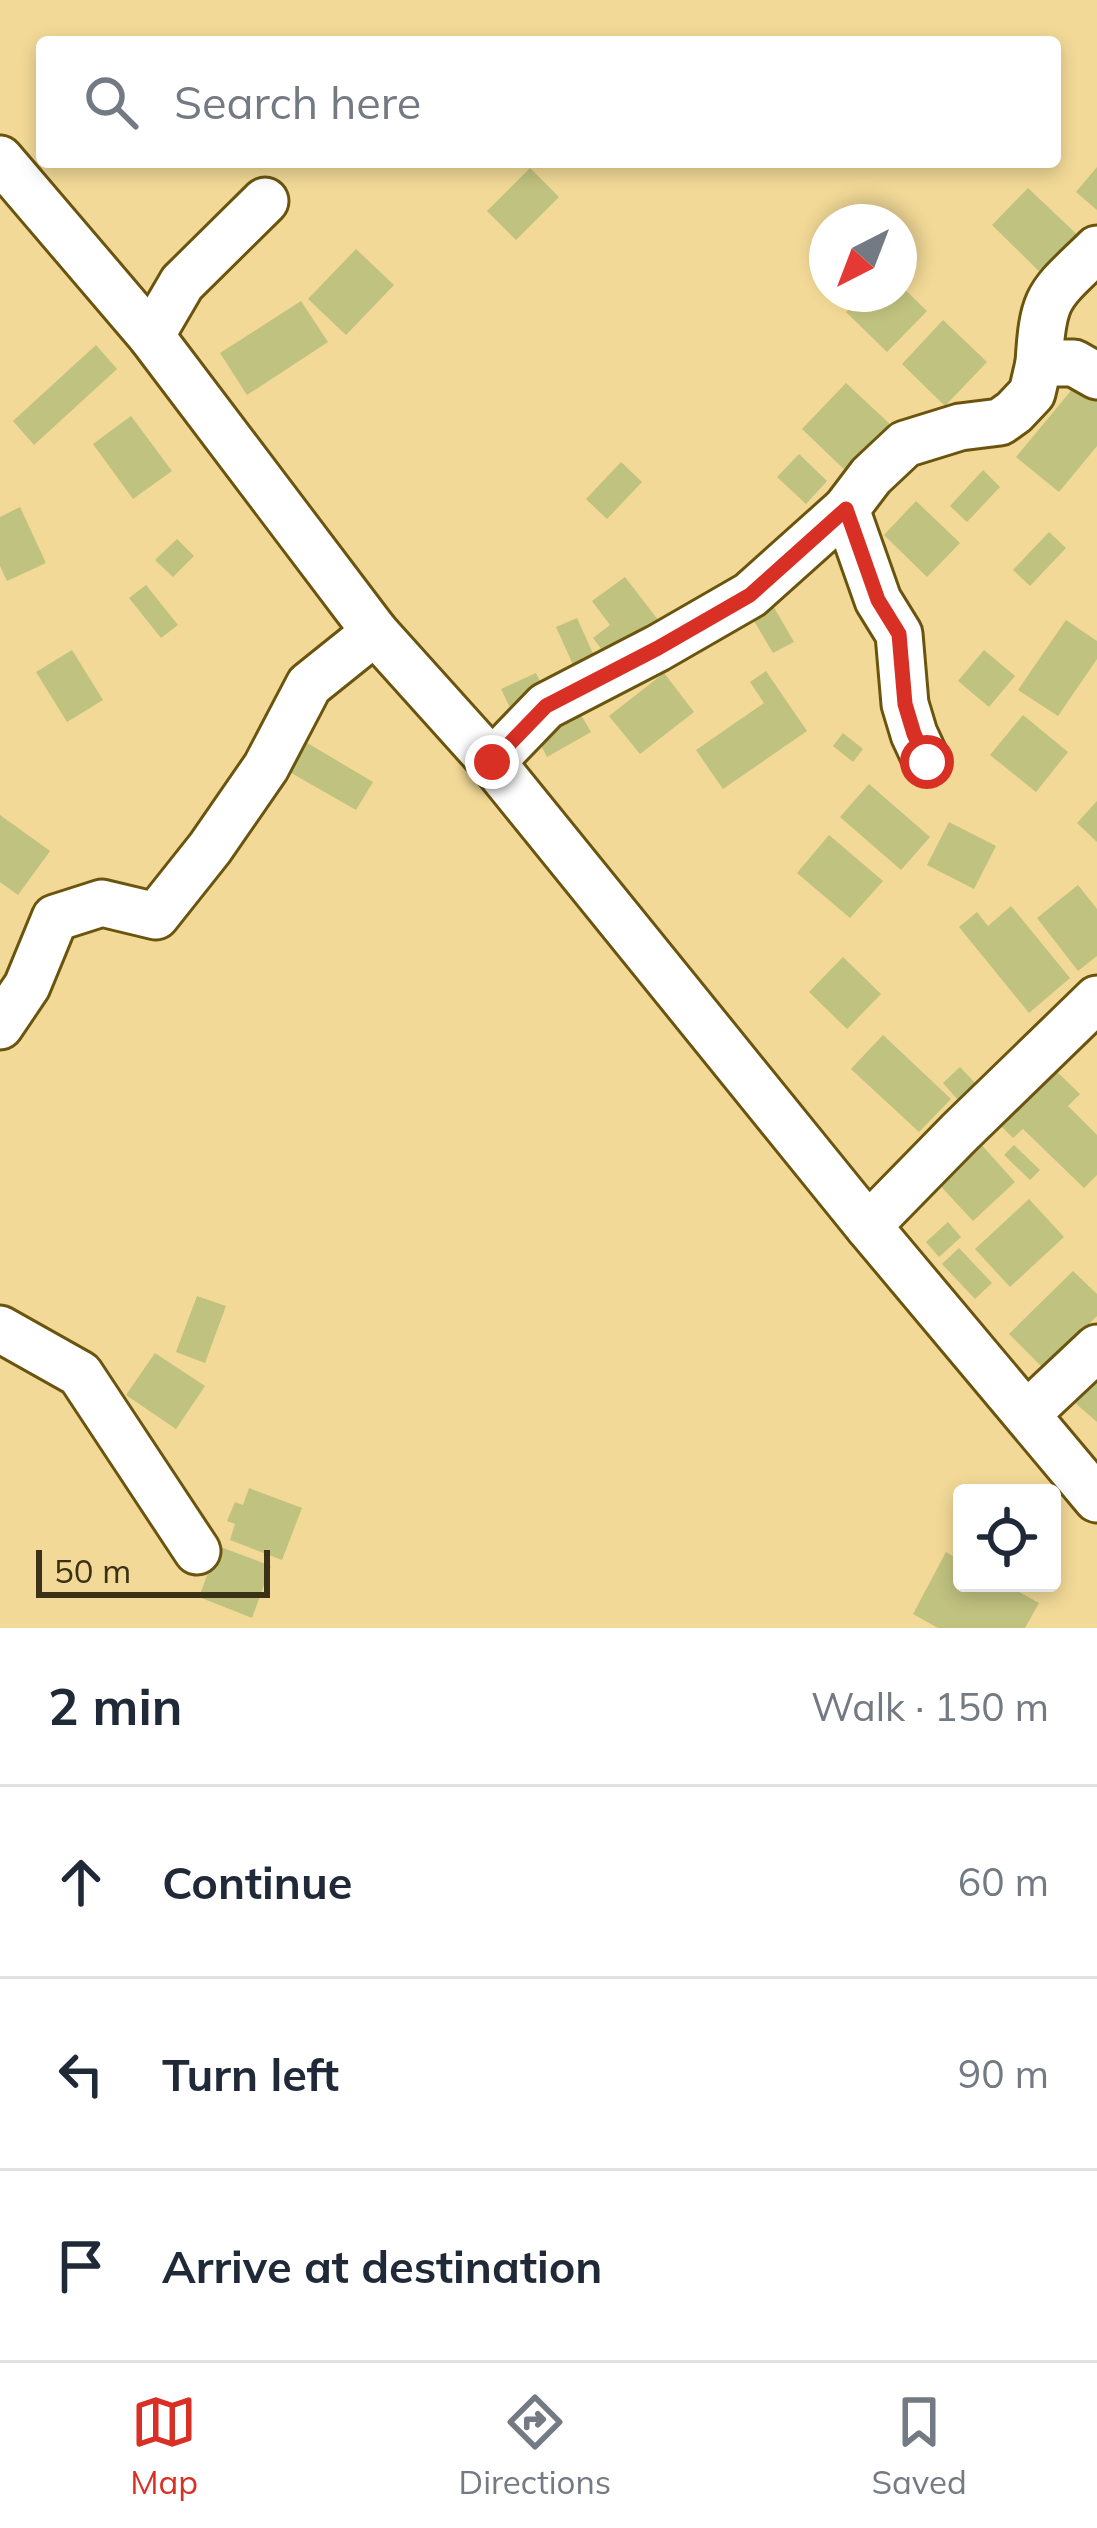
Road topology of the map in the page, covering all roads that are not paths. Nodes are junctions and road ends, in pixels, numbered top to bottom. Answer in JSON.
{"nodes":[{"id":1,"x":0,"y":159,"type":"edge"},
{"id":2,"x":265,"y":201,"type":"dead end"},
{"id":3,"x":1097,"y":249,"type":"edge"},
{"id":4,"x":151,"y":336,"type":"junction"},
{"id":5,"x":1039,"y":363,"type":"junction"},
{"id":6,"x":1097,"y":376,"type":"edge"},
{"id":7,"x":846,"y":509,"type":"junction"},
{"id":8,"x":376,"y":632,"type":"junction"},
{"id":9,"x":492,"y":762,"type":"junction"},
{"id":10,"x":927,"y":762,"type":"dead end"},
{"id":11,"x":1097,"y":999,"type":"edge"},
{"id":12,"x":0,"y":1026,"type":"edge"},
{"id":13,"x":868,"y":1226,"type":"junction"},
{"id":14,"x":0,"y":1329,"type":"edge"},
{"id":15,"x":1097,"y":1348,"type":"edge"},
{"id":16,"x":1027,"y":1414,"type":"junction"},
{"id":17,"x":1097,"y":1499,"type":"edge"},
{"id":18,"x":197,"y":1551,"type":"dead end"}],
"edges":[{"from":1,"to":4,"type":"street"},
{"from":2,"to":4,"type":"street"},
{"from":3,"to":5,"type":"street"},
{"from":4,"to":8,"type":"street"},
{"from":5,"to":6,"type":"street"},
{"from":5,"to":7,"type":"street"},
{"from":7,"to":9,"type":"street"},
{"from":7,"to":10,"type":"street"},
{"from":8,"to":9,"type":"street"},
{"from":8,"to":12,"type":"street"},
{"from":9,"to":13,"type":"street"},
{"from":11,"to":13,"type":"street"},
{"from":13,"to":16,"type":"street"},
{"from":14,"to":18,"type":"street"},
{"from":15,"to":16,"type":"street"},
{"from":16,"to":17,"type":"street"}]}
